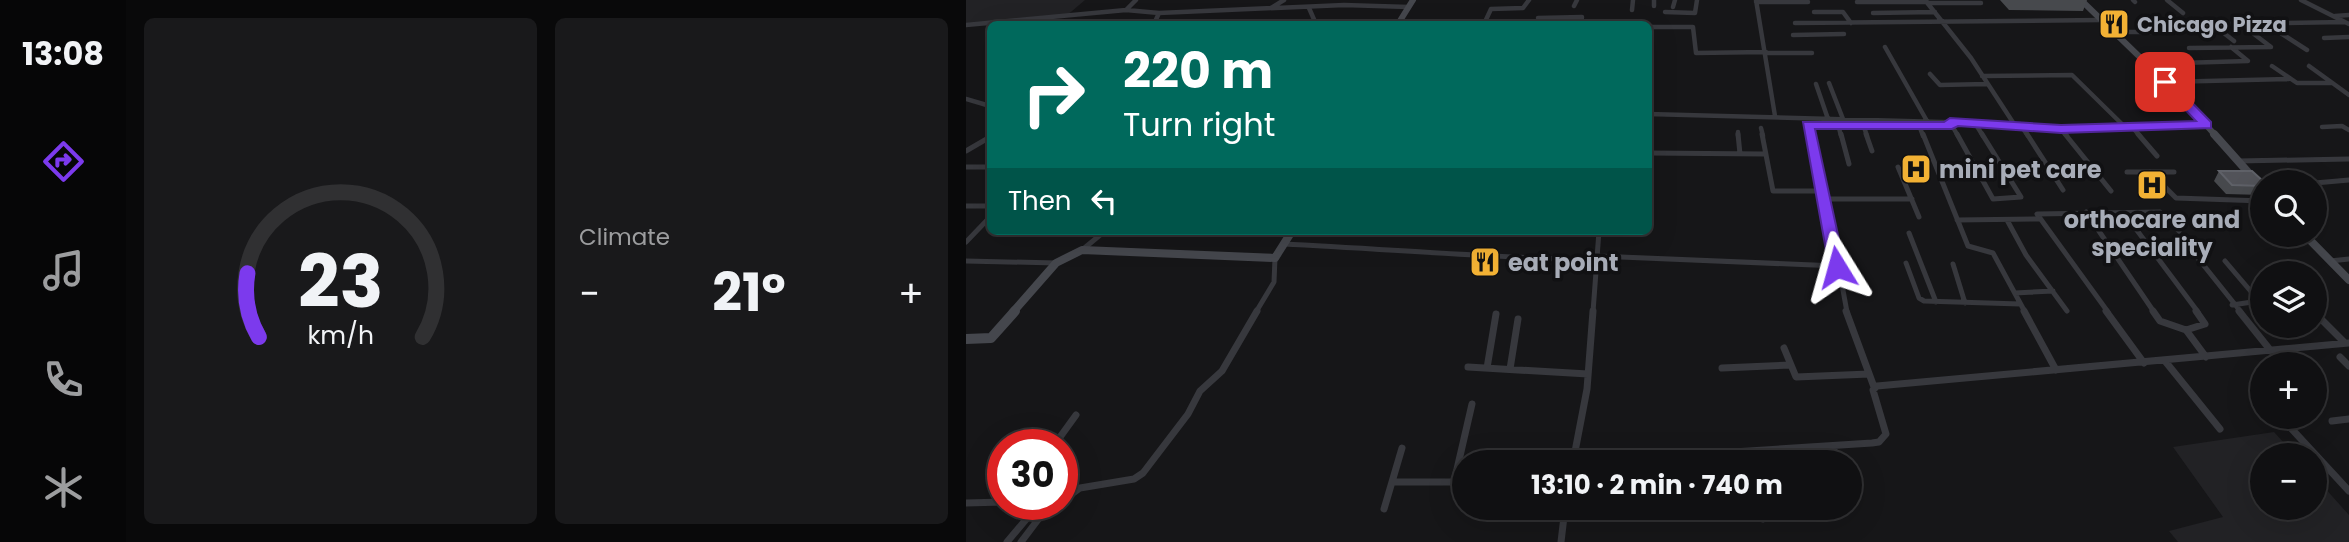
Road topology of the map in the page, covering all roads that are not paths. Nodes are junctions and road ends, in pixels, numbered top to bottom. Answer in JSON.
{"nodes":[{"id":1,"x":1136,"y":0,"type":"edge"},
{"id":2,"x":1284,"y":0,"type":"edge"},
{"id":3,"x":1364,"y":0,"type":"edge"},
{"id":4,"x":1413,"y":0,"type":"edge"},
{"id":5,"x":1529,"y":0,"type":"edge"},
{"id":6,"x":1577,"y":0,"type":"edge"},
{"id":7,"x":1633,"y":0,"type":"edge"},
{"id":8,"x":1675,"y":0,"type":"edge"},
{"id":9,"x":1697,"y":0,"type":"edge"},
{"id":10,"x":2081,"y":0,"type":"edge"},
{"id":11,"x":2167,"y":0,"type":"edge"},
{"id":12,"x":2301,"y":0,"type":"edge"},
{"id":13,"x":1756,"y":1,"type":"edge"},
{"id":14,"x":1808,"y":2,"type":"dead end"},
{"id":15,"x":1857,"y":2,"type":"dead end"},
{"id":16,"x":1927,"y":2,"type":"edge"},
{"id":17,"x":1981,"y":3,"type":"dead end"},
{"id":18,"x":1359,"y":6,"type":"junction"},
{"id":19,"x":1574,"y":6,"type":"dead end"},
{"id":20,"x":1409,"y":7,"type":"junction"},
{"id":21,"x":1674,"y":7,"type":"dead end"},
{"id":22,"x":1309,"y":8,"type":"junction"},
{"id":23,"x":1269,"y":9,"type":"junction"},
{"id":24,"x":1126,"y":10,"type":"junction"},
{"id":25,"x":1632,"y":10,"type":"dead end"},
{"id":26,"x":1665,"y":12,"type":"dead end"},
{"id":27,"x":1814,"y":12,"type":"dead end"},
{"id":28,"x":1935,"y":12,"type":"junction"},
{"id":29,"x":1159,"y":13,"type":"junction"},
{"id":30,"x":1678,"y":13,"type":"junction"},
{"id":31,"x":1873,"y":13,"type":"dead end"},
{"id":32,"x":2183,"y":13,"type":"dead end"},
{"id":33,"x":2349,"y":15,"type":"edge"},
{"id":34,"x":2333,"y":16,"type":"junction"},
{"id":35,"x":1538,"y":18,"type":"dead end"},
{"id":36,"x":2102,"y":20,"type":"junction"},
{"id":37,"x":1009,"y":21,"type":"edge"},
{"id":38,"x":1155,"y":21,"type":"edge"},
{"id":39,"x":1315,"y":21,"type":"edge"},
{"id":40,"x":1400,"y":21,"type":"edge"},
{"id":41,"x":1485,"y":21,"type":"edge"},
{"id":42,"x":1581,"y":21,"type":"edge"},
{"id":43,"x":1943,"y":22,"type":"junction"},
{"id":44,"x":987,"y":23,"type":"edge"},
{"id":45,"x":1795,"y":23,"type":"dead end"},
{"id":46,"x":1817,"y":23,"type":"junction"},
{"id":47,"x":1851,"y":23,"type":"junction"},
{"id":48,"x":2211,"y":23,"type":"junction"},
{"id":49,"x":2265,"y":23,"type":"junction"},
{"id":50,"x":2347,"y":23,"type":"edge"},
{"id":51,"x":966,"y":25,"type":"edge"},
{"id":52,"x":1652,"y":27,"type":"edge"},
{"id":53,"x":1677,"y":27,"type":"junction"},
{"id":54,"x":2250,"y":31,"type":"dead end"},
{"id":55,"x":2115,"y":32,"type":"junction"},
{"id":56,"x":1822,"y":34,"type":"junction"},
{"id":57,"x":1844,"y":34,"type":"dead end"},
{"id":58,"x":1793,"y":35,"type":"dead end"},
{"id":59,"x":2349,"y":37,"type":"edge"},
{"id":60,"x":2324,"y":38,"type":"dead end"},
{"id":61,"x":2234,"y":41,"type":"dead end"},
{"id":62,"x":1885,"y":47,"type":"dead end"},
{"id":63,"x":2231,"y":47,"type":"junction"},
{"id":64,"x":2189,"y":48,"type":"dead end"},
{"id":65,"x":2307,"y":50,"type":"dead end"},
{"id":66,"x":1766,"y":53,"type":"junction"},
{"id":67,"x":1812,"y":53,"type":"dead end"},
{"id":68,"x":2147,"y":64,"type":"junction"},
{"id":69,"x":2272,"y":66,"type":"dead end"},
{"id":70,"x":2309,"y":66,"type":"dead end"},
{"id":71,"x":1930,"y":74,"type":"dead end"},
{"id":72,"x":1982,"y":76,"type":"junction"},
{"id":73,"x":2290,"y":79,"type":"junction"},
{"id":74,"x":2165,"y":82,"type":"junction"},
{"id":75,"x":1829,"y":83,"type":"dead end"},
{"id":76,"x":2332,"y":83,"type":"junction"},
{"id":77,"x":1987,"y":84,"type":"junction"},
{"id":78,"x":1816,"y":85,"type":"dead end"},
{"id":79,"x":2349,"y":94,"type":"edge"},
{"id":80,"x":966,"y":99,"type":"edge"},
{"id":81,"x":987,"y":105,"type":"edge"},
{"id":82,"x":1652,"y":114,"type":"edge"},
{"id":83,"x":1775,"y":116,"type":"junction"},
{"id":84,"x":1828,"y":118,"type":"junction"},
{"id":85,"x":1840,"y":121,"type":"junction"},
{"id":86,"x":1927,"y":121,"type":"junction"},
{"id":87,"x":1975,"y":123,"type":"junction"},
{"id":88,"x":1863,"y":124,"type":"junction"},
{"id":89,"x":1951,"y":124,"type":"junction"},
{"id":90,"x":2017,"y":124,"type":"junction"},
{"id":91,"x":1917,"y":125,"type":"junction"},
{"id":92,"x":2207,"y":125,"type":"junction"},
{"id":93,"x":2322,"y":127,"type":"dead end"},
{"id":94,"x":1761,"y":128,"type":"dead end"},
{"id":95,"x":2130,"y":128,"type":"junction"},
{"id":96,"x":2061,"y":129,"type":"junction"},
{"id":97,"x":2349,"y":130,"type":"edge"},
{"id":98,"x":1738,"y":132,"type":"dead end"},
{"id":99,"x":987,"y":139,"type":"edge"},
{"id":100,"x":966,"y":150,"type":"edge"},
{"id":101,"x":1872,"y":151,"type":"dead end"},
{"id":102,"x":1652,"y":153,"type":"edge"},
{"id":103,"x":1740,"y":154,"type":"junction"},
{"id":104,"x":1765,"y":154,"type":"junction"},
{"id":105,"x":2157,"y":156,"type":"dead end"},
{"id":106,"x":2349,"y":159,"type":"edge"},
{"id":107,"x":2238,"y":161,"type":"junction"},
{"id":108,"x":1849,"y":164,"type":"dead end"},
{"id":109,"x":966,"y":167,"type":"edge"},
{"id":110,"x":987,"y":167,"type":"edge"},
{"id":111,"x":1898,"y":167,"type":"dead end"},
{"id":112,"x":2127,"y":172,"type":"dead end"},
{"id":113,"x":2150,"y":172,"type":"junction"},
{"id":114,"x":2174,"y":172,"type":"dead end"},
{"id":115,"x":2250,"y":174,"type":"edge"},
{"id":116,"x":2349,"y":180,"type":"edge"},
{"id":117,"x":2327,"y":182,"type":"edge"},
{"id":118,"x":2063,"y":190,"type":"dead end"},
{"id":119,"x":1822,"y":191,"type":"junction"},
{"id":120,"x":2111,"y":191,"type":"dead end"},
{"id":121,"x":1824,"y":199,"type":"junction"},
{"id":122,"x":1912,"y":199,"type":"junction"},
{"id":123,"x":2250,"y":201,"type":"edge"},
{"id":124,"x":966,"y":206,"type":"edge"},
{"id":125,"x":987,"y":206,"type":"edge"},
{"id":126,"x":2086,"y":212,"type":"junction"},
{"id":127,"x":2123,"y":213,"type":"junction"},
{"id":128,"x":1919,"y":217,"type":"dead end"},
{"id":129,"x":2040,"y":219,"type":"junction"},
{"id":130,"x":987,"y":220,"type":"edge"},
{"id":131,"x":1957,"y":220,"type":"junction"},
{"id":132,"x":2007,"y":220,"type":"junction"},
{"id":133,"x":2179,"y":230,"type":"dead end"},
{"id":134,"x":1909,"y":233,"type":"dead end"},
{"id":135,"x":1100,"y":235,"type":"edge"},
{"id":136,"x":1289,"y":235,"type":"edge"},
{"id":137,"x":1600,"y":235,"type":"edge"},
{"id":138,"x":966,"y":242,"type":"edge"},
{"id":139,"x":2185,"y":242,"type":"dead end"},
{"id":140,"x":1283,"y":244,"type":"junction"},
{"id":141,"x":2316,"y":247,"type":"edge"},
{"id":142,"x":1082,"y":250,"type":"junction"},
{"id":143,"x":1275,"y":258,"type":"junction"},
{"id":144,"x":1597,"y":258,"type":"junction"},
{"id":145,"x":2349,"y":259,"type":"edge"},
{"id":146,"x":966,"y":261,"type":"edge"},
{"id":147,"x":2225,"y":261,"type":"dead end"},
{"id":148,"x":2328,"y":261,"type":"junction"},
{"id":149,"x":1056,"y":263,"type":"junction"},
{"id":150,"x":1906,"y":263,"type":"dead end"},
{"id":151,"x":1953,"y":264,"type":"dead end"},
{"id":152,"x":1837,"y":267,"type":"junction"},
{"id":153,"x":2349,"y":280,"type":"edge"},
{"id":154,"x":2053,"y":290,"type":"junction"},
{"id":155,"x":2015,"y":293,"type":"junction"},
{"id":156,"x":1936,"y":302,"type":"junction"},
{"id":157,"x":1965,"y":303,"type":"junction"},
{"id":158,"x":2020,"y":304,"type":"junction"},
{"id":159,"x":2232,"y":305,"type":"junction"},
{"id":160,"x":2067,"y":311,"type":"dead end"},
{"id":161,"x":1496,"y":314,"type":"dead end"},
{"id":162,"x":1518,"y":319,"type":"dead end"},
{"id":163,"x":2327,"y":324,"type":"edge"},
{"id":164,"x":2186,"y":330,"type":"junction"},
{"id":165,"x":966,"y":339,"type":"edge"},
{"id":166,"x":2347,"y":343,"type":"edge"},
{"id":167,"x":1784,"y":348,"type":"dead end"},
{"id":168,"x":2271,"y":351,"type":"junction"},
{"id":169,"x":2206,"y":357,"type":"junction"},
{"id":170,"x":2340,"y":357,"type":"dead end"},
{"id":171,"x":2165,"y":361,"type":"junction"},
{"id":172,"x":2144,"y":363,"type":"junction"},
{"id":173,"x":1790,"y":365,"type":"junction"},
{"id":174,"x":2349,"y":366,"type":"edge"},
{"id":175,"x":1468,"y":367,"type":"dead end"},
{"id":176,"x":1487,"y":368,"type":"junction"},
{"id":177,"x":1722,"y":368,"type":"dead end"},
{"id":178,"x":1510,"y":369,"type":"junction"},
{"id":179,"x":2056,"y":370,"type":"junction"},
{"id":180,"x":1588,"y":374,"type":"junction"},
{"id":181,"x":1869,"y":374,"type":"junction"},
{"id":182,"x":1874,"y":387,"type":"junction"},
{"id":183,"x":1472,"y":404,"type":"dead end"},
{"id":184,"x":1076,"y":415,"type":"dead end"},
{"id":185,"x":2349,"y":419,"type":"edge"},
{"id":186,"x":2332,"y":421,"type":"dead end"},
{"id":187,"x":1066,"y":429,"type":"edge"},
{"id":188,"x":2220,"y":429,"type":"dead end"},
{"id":189,"x":2292,"y":429,"type":"edge"},
{"id":190,"x":1833,"y":446,"type":"junction"},
{"id":191,"x":1402,"y":448,"type":"dead end"},
{"id":192,"x":1461,"y":450,"type":"edge"},
{"id":193,"x":1575,"y":450,"type":"edge"},
{"id":194,"x":1768,"y":450,"type":"edge"},
{"id":195,"x":1834,"y":450,"type":"edge"},
{"id":196,"x":1392,"y":482,"type":"junction"},
{"id":197,"x":1452,"y":482,"type":"edge"},
{"id":198,"x":1078,"y":489,"type":"edge"},
{"id":199,"x":2349,"y":491,"type":"edge"},
{"id":200,"x":987,"y":502,"type":"edge"},
{"id":201,"x":966,"y":503,"type":"edge"},
{"id":202,"x":1384,"y":509,"type":"dead end"},
{"id":203,"x":1026,"y":520,"type":"edge"},
{"id":204,"x":1038,"y":520,"type":"edge"},
{"id":205,"x":1564,"y":520,"type":"edge"},
{"id":206,"x":1007,"y":542,"type":"edge"},
{"id":207,"x":1021,"y":542,"type":"edge"},
{"id":208,"x":1562,"y":542,"type":"edge"}],
"edges":[{"from":1,"to":24,"type":"street"},
{"from":2,"to":23,"type":"street"},
{"from":3,"to":18,"type":"street"},
{"from":4,"to":20,"type":"street"},
{"from":5,"to":41,"type":"street"},
{"from":6,"to":19,"type":"street"},
{"from":7,"to":25,"type":"street"},
{"from":8,"to":21,"type":"street"},
{"from":9,"to":30,"type":"street"},
{"from":10,"to":36,"type":"street"},
{"from":11,"to":32,"type":"street"},
{"from":12,"to":34,"type":"street"},
{"from":13,"to":14,"type":"street"},
{"from":13,"to":66,"type":"street"},
{"from":15,"to":16,"type":"street"},
{"from":16,"to":17,"type":"street"},
{"from":16,"to":28,"type":"street"},
{"from":18,"to":20,"type":"street"},
{"from":18,"to":22,"type":"street"},
{"from":20,"to":40,"type":"street"},
{"from":22,"to":23,"type":"street"},
{"from":22,"to":39,"type":"street"},
{"from":23,"to":29,"type":"street"},
{"from":24,"to":29,"type":"street"},
{"from":24,"to":37,"type":"street"},
{"from":26,"to":30,"type":"street"},
{"from":27,"to":47,"type":"street"},
{"from":28,"to":31,"type":"street"},
{"from":28,"to":43,"type":"street"},
{"from":29,"to":38,"type":"street"},
{"from":30,"to":53,"type":"street"},
{"from":33,"to":34,"type":"street"},
{"from":34,"to":50,"type":"street"},
{"from":35,"to":42,"type":"street"},
{"from":36,"to":43,"type":"street"},
{"from":36,"to":55,"type":"street"},
{"from":43,"to":47,"type":"street"},
{"from":43,"to":72,"type":"street"},
{"from":44,"to":51,"type":"street"},
{"from":45,"to":46,"type":"street"},
{"from":46,"to":47,"type":"street"},
{"from":46,"to":56,"type":"street"},
{"from":48,"to":49,"type":"street"},
{"from":48,"to":55,"type":"street"},
{"from":48,"to":61,"type":"street"},
{"from":49,"to":50,"type":"street"},
{"from":49,"to":65,"type":"street"},
{"from":52,"to":53,"type":"street"},
{"from":53,"to":66,"type":"street"},
{"from":54,"to":63,"type":"street"},
{"from":55,"to":68,"type":"street"},
{"from":56,"to":57,"type":"street"},
{"from":56,"to":58,"type":"street"},
{"from":59,"to":60,"type":"street"},
{"from":62,"to":86,"type":"street"},
{"from":63,"to":64,"type":"street"},
{"from":63,"to":68,"type":"street"},
{"from":66,"to":67,"type":"street"},
{"from":66,"to":83,"type":"street"},
{"from":68,"to":74,"type":"street"},
{"from":69,"to":73,"type":"street"},
{"from":70,"to":76,"type":"street"},
{"from":71,"to":77,"type":"street"},
{"from":72,"to":77,"type":"street"},
{"from":72,"to":95,"type":"street"},
{"from":73,"to":74,"type":"street"},
{"from":73,"to":76,"type":"street"},
{"from":74,"to":92,"type":"street"},
{"from":75,"to":85,"type":"street"},
{"from":76,"to":79,"type":"street"},
{"from":77,"to":90,"type":"street"},
{"from":78,"to":84,"type":"street"},
{"from":80,"to":81,"type":"street"},
{"from":82,"to":83,"type":"street"},
{"from":83,"to":84,"type":"street"},
{"from":84,"to":85,"type":"street"},
{"from":85,"to":86,"type":"street"},
{"from":85,"to":88,"type":"street"},
{"from":85,"to":108,"type":"street"},
{"from":85,"to":119,"type":"street"},
{"from":86,"to":89,"type":"street"},
{"from":87,"to":89,"type":"street"},
{"from":87,"to":89,"type":"street"},
{"from":87,"to":90,"type":"street"},
{"from":88,"to":91,"type":"street"},
{"from":88,"to":101,"type":"street"},
{"from":89,"to":91,"type":"street"},
{"from":90,"to":96,"type":"street"},
{"from":90,"to":118,"type":"street"},
{"from":91,"to":131,"type":"street"},
{"from":92,"to":95,"type":"street"},
{"from":92,"to":107,"type":"street"},
{"from":93,"to":97,"type":"street"},
{"from":94,"to":104,"type":"street"},
{"from":95,"to":96,"type":"street"},
{"from":95,"to":105,"type":"street"},
{"from":96,"to":120,"type":"street"},
{"from":98,"to":103,"type":"street"},
{"from":99,"to":100,"type":"street"},
{"from":102,"to":103,"type":"street"},
{"from":103,"to":104,"type":"street"},
{"from":104,"to":119,"type":"street"},
{"from":106,"to":107,"type":"street"},
{"from":107,"to":115,"type":"street"},
{"from":109,"to":110,"type":"street"},
{"from":111,"to":122,"type":"street"},
{"from":112,"to":113,"type":"street"},
{"from":113,"to":114,"type":"street"},
{"from":113,"to":123,"type":"street"},
{"from":116,"to":117,"type":"street"},
{"from":119,"to":121,"type":"street"},
{"from":121,"to":122,"type":"street"},
{"from":121,"to":152,"type":"street"},
{"from":122,"to":128,"type":"street"},
{"from":124,"to":125,"type":"street"},
{"from":126,"to":127,"type":"street"},
{"from":126,"to":129,"type":"street"},
{"from":126,"to":164,"type":"street"},
{"from":127,"to":133,"type":"street"},
{"from":127,"to":164,"type":"street"},
{"from":129,"to":132,"type":"street"},
{"from":129,"to":172,"type":"street"},
{"from":130,"to":138,"type":"street"},
{"from":131,"to":132,"type":"street"},
{"from":131,"to":155,"type":"street"},
{"from":132,"to":154,"type":"street"},
{"from":134,"to":156,"type":"street"},
{"from":135,"to":142,"type":"street"},
{"from":136,"to":140,"type":"street"},
{"from":137,"to":144,"type":"street"},
{"from":139,"to":159,"type":"street"},
{"from":140,"to":143,"type":"street"},
{"from":140,"to":144,"type":"street"},
{"from":141,"to":148,"type":"street"},
{"from":142,"to":143,"type":"street"},
{"from":142,"to":149,"type":"street"},
{"from":143,"to":198,"type":"street"},
{"from":144,"to":152,"type":"street"},
{"from":144,"to":180,"type":"street"},
{"from":145,"to":148,"type":"street"},
{"from":146,"to":149,"type":"street"},
{"from":147,"to":159,"type":"street"},
{"from":148,"to":153,"type":"street"},
{"from":149,"to":165,"type":"street"},
{"from":150,"to":156,"type":"street"},
{"from":151,"to":157,"type":"street"},
{"from":152,"to":181,"type":"street"},
{"from":154,"to":155,"type":"street"},
{"from":154,"to":160,"type":"street"},
{"from":155,"to":158,"type":"street"},
{"from":156,"to":157,"type":"street"},
{"from":157,"to":158,"type":"street"},
{"from":158,"to":179,"type":"street"},
{"from":159,"to":168,"type":"street"},
{"from":161,"to":176,"type":"street"},
{"from":162,"to":178,"type":"street"},
{"from":163,"to":166,"type":"street"},
{"from":164,"to":169,"type":"street"},
{"from":166,"to":168,"type":"street"},
{"from":167,"to":173,"type":"street"},
{"from":168,"to":169,"type":"street"},
{"from":169,"to":171,"type":"street"},
{"from":170,"to":174,"type":"street"},
{"from":171,"to":172,"type":"street"},
{"from":171,"to":188,"type":"street"},
{"from":172,"to":179,"type":"street"},
{"from":173,"to":177,"type":"street"},
{"from":173,"to":181,"type":"street"},
{"from":175,"to":176,"type":"street"},
{"from":176,"to":178,"type":"street"},
{"from":178,"to":180,"type":"street"},
{"from":179,"to":182,"type":"street"},
{"from":180,"to":193,"type":"street"},
{"from":181,"to":182,"type":"street"},
{"from":182,"to":190,"type":"street"},
{"from":183,"to":192,"type":"street"},
{"from":184,"to":187,"type":"street"},
{"from":185,"to":186,"type":"street"},
{"from":189,"to":199,"type":"street"},
{"from":190,"to":194,"type":"street"},
{"from":190,"to":195,"type":"street"},
{"from":191,"to":196,"type":"street"},
{"from":196,"to":197,"type":"street"},
{"from":196,"to":202,"type":"street"},
{"from":200,"to":201,"type":"street"},
{"from":203,"to":206,"type":"street"},
{"from":204,"to":207,"type":"street"},
{"from":205,"to":208,"type":"street"}]}
